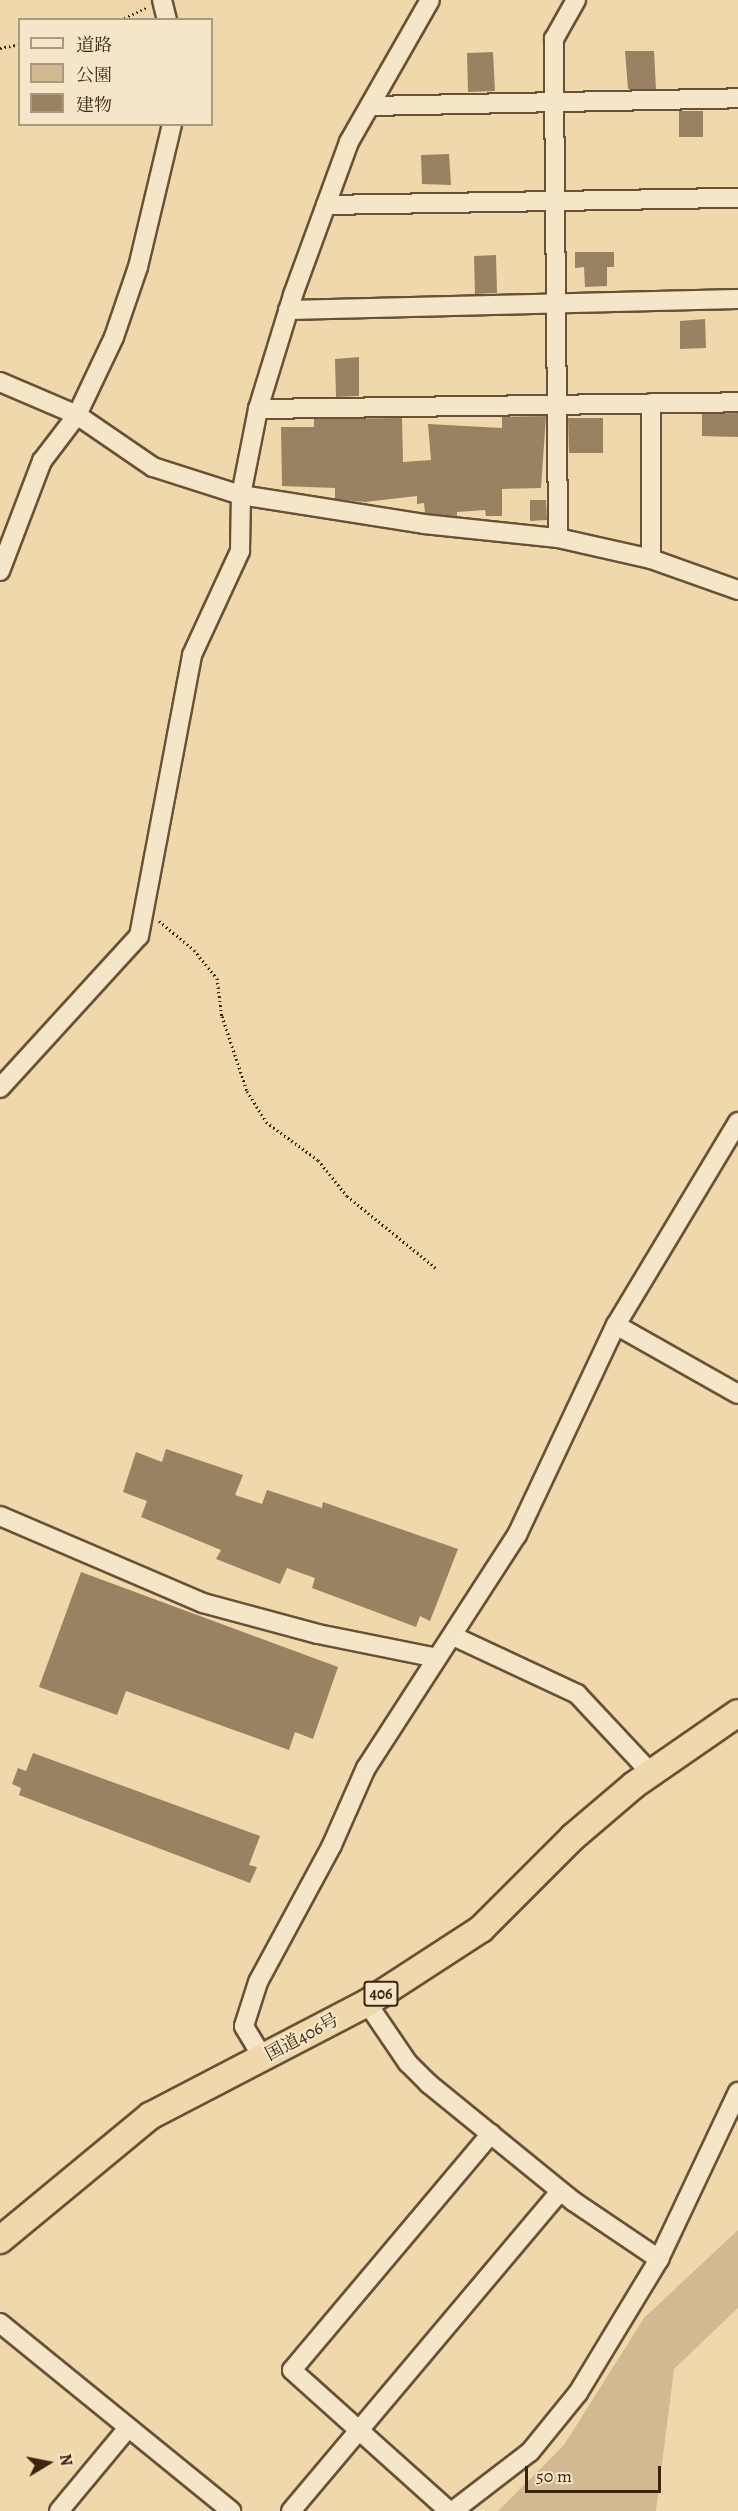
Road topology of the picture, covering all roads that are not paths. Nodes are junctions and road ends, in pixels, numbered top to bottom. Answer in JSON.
{"nodes":[{"id":1,"x":430,"y":0,"type":"edge"},
{"id":2,"x":576,"y":0,"type":"edge"},
{"id":3,"x":162,"y":1,"type":"edge"},
{"id":4,"x":166,"y":18,"type":"edge"},
{"id":5,"x":738,"y":98,"type":"edge"},
{"id":6,"x":556,"y":102,"type":"junction"},
{"id":7,"x":370,"y":106,"type":"junction"},
{"id":8,"x":172,"y":126,"type":"edge"},
{"id":9,"x":738,"y":198,"type":"edge"},
{"id":10,"x":558,"y":202,"type":"junction"},
{"id":11,"x":326,"y":205,"type":"junction"},
{"id":12,"x":738,"y":299,"type":"edge"},
{"id":13,"x":559,"y":303,"type":"junction"},
{"id":14,"x":288,"y":310,"type":"junction"},
{"id":15,"x":0,"y":382,"type":"edge"},
{"id":16,"x":738,"y":402,"type":"edge"},
{"id":17,"x":559,"y":403,"type":"junction"},
{"id":18,"x":651,"y":403,"type":"junction"},
{"id":19,"x":258,"y":410,"type":"junction"},
{"id":20,"x":77,"y":415,"type":"junction"},
{"id":21,"x":241,"y":495,"type":"junction"},
{"id":22,"x":558,"y":538,"type":"junction"},
{"id":23,"x":651,"y":559,"type":"junction"},
{"id":24,"x":0,"y":571,"type":"edge"},
{"id":25,"x":738,"y":590,"type":"edge"},
{"id":26,"x":0,"y":1088,"type":"edge"},
{"id":27,"x":738,"y":1122,"type":"edge"},
{"id":28,"x":616,"y":1325,"type":"junction"},
{"id":29,"x":738,"y":1394,"type":"edge"},
{"id":30,"x":0,"y":1516,"type":"edge"},
{"id":31,"x":455,"y":1637,"type":"junction"},
{"id":32,"x":437,"y":1658,"type":"junction"},
{"id":33,"x":738,"y":1713,"type":"edge"},
{"id":34,"x":651,"y":1773,"type":"junction"},
{"id":35,"x":367,"y":2002,"type":"junction"},
{"id":36,"x":264,"y":2058,"type":"junction"},
{"id":37,"x":738,"y":2092,"type":"edge"},
{"id":38,"x":491,"y":2134,"type":"junction"},
{"id":39,"x":560,"y":2191,"type":"junction"},
{"id":40,"x":0,"y":2240,"type":"edge"},
{"id":41,"x":659,"y":2259,"type":"junction"},
{"id":42,"x":0,"y":2323,"type":"edge"},
{"id":43,"x":128,"y":2428,"type":"junction"},
{"id":44,"x":359,"y":2430,"type":"junction"},
{"id":45,"x":59,"y":2511,"type":"edge"},
{"id":46,"x":231,"y":2511,"type":"edge"},
{"id":47,"x":291,"y":2511,"type":"edge"},
{"id":48,"x":451,"y":2511,"type":"edge"}],
"edges":[{"from":1,"to":7,"type":"street"},
{"from":2,"to":6,"type":"street"},
{"from":3,"to":4,"type":"street"},
{"from":5,"to":6,"type":"street"},
{"from":6,"to":7,"type":"street"},
{"from":6,"to":10,"type":"street"},
{"from":7,"to":11,"type":"street"},
{"from":8,"to":20,"type":"street"},
{"from":9,"to":10,"type":"street"},
{"from":10,"to":11,"type":"street"},
{"from":10,"to":13,"type":"street"},
{"from":11,"to":14,"type":"street"},
{"from":12,"to":13,"type":"street"},
{"from":13,"to":14,"type":"street"},
{"from":13,"to":17,"type":"street"},
{"from":14,"to":19,"type":"street"},
{"from":15,"to":20,"type":"street"},
{"from":16,"to":18,"type":"street"},
{"from":17,"to":18,"type":"street"},
{"from":17,"to":19,"type":"street"},
{"from":17,"to":22,"type":"street"},
{"from":18,"to":23,"type":"street"},
{"from":19,"to":21,"type":"street"},
{"from":20,"to":21,"type":"street"},
{"from":20,"to":24,"type":"street"},
{"from":21,"to":22,"type":"street"},
{"from":21,"to":26,"type":"street"},
{"from":22,"to":23,"type":"street"},
{"from":23,"to":25,"type":"street"},
{"from":27,"to":28,"type":"street"},
{"from":28,"to":29,"type":"street"},
{"from":28,"to":31,"type":"street"},
{"from":30,"to":32,"type":"street"},
{"from":31,"to":32,"type":"street"},
{"from":31,"to":34,"type":"street"},
{"from":32,"to":36,"type":"street"},
{"from":33,"to":34,"type":"highway","name":"国道406号","number":"406"},
{"from":34,"to":35,"type":"highway","name":"国道406号","number":"406"},
{"from":35,"to":36,"type":"highway","name":"国道406号","number":"406"},
{"from":35,"to":38,"type":"street"},
{"from":36,"to":40,"type":"highway","name":"国道406号","number":"406"},
{"from":37,"to":41,"type":"street"},
{"from":38,"to":39,"type":"street"},
{"from":38,"to":44,"type":"street"},
{"from":39,"to":41,"type":"street"},
{"from":39,"to":44,"type":"street"},
{"from":41,"to":48,"type":"street"},
{"from":42,"to":43,"type":"street"},
{"from":43,"to":45,"type":"street"},
{"from":43,"to":46,"type":"street"},
{"from":44,"to":47,"type":"street"},
{"from":44,"to":48,"type":"street"}]}
